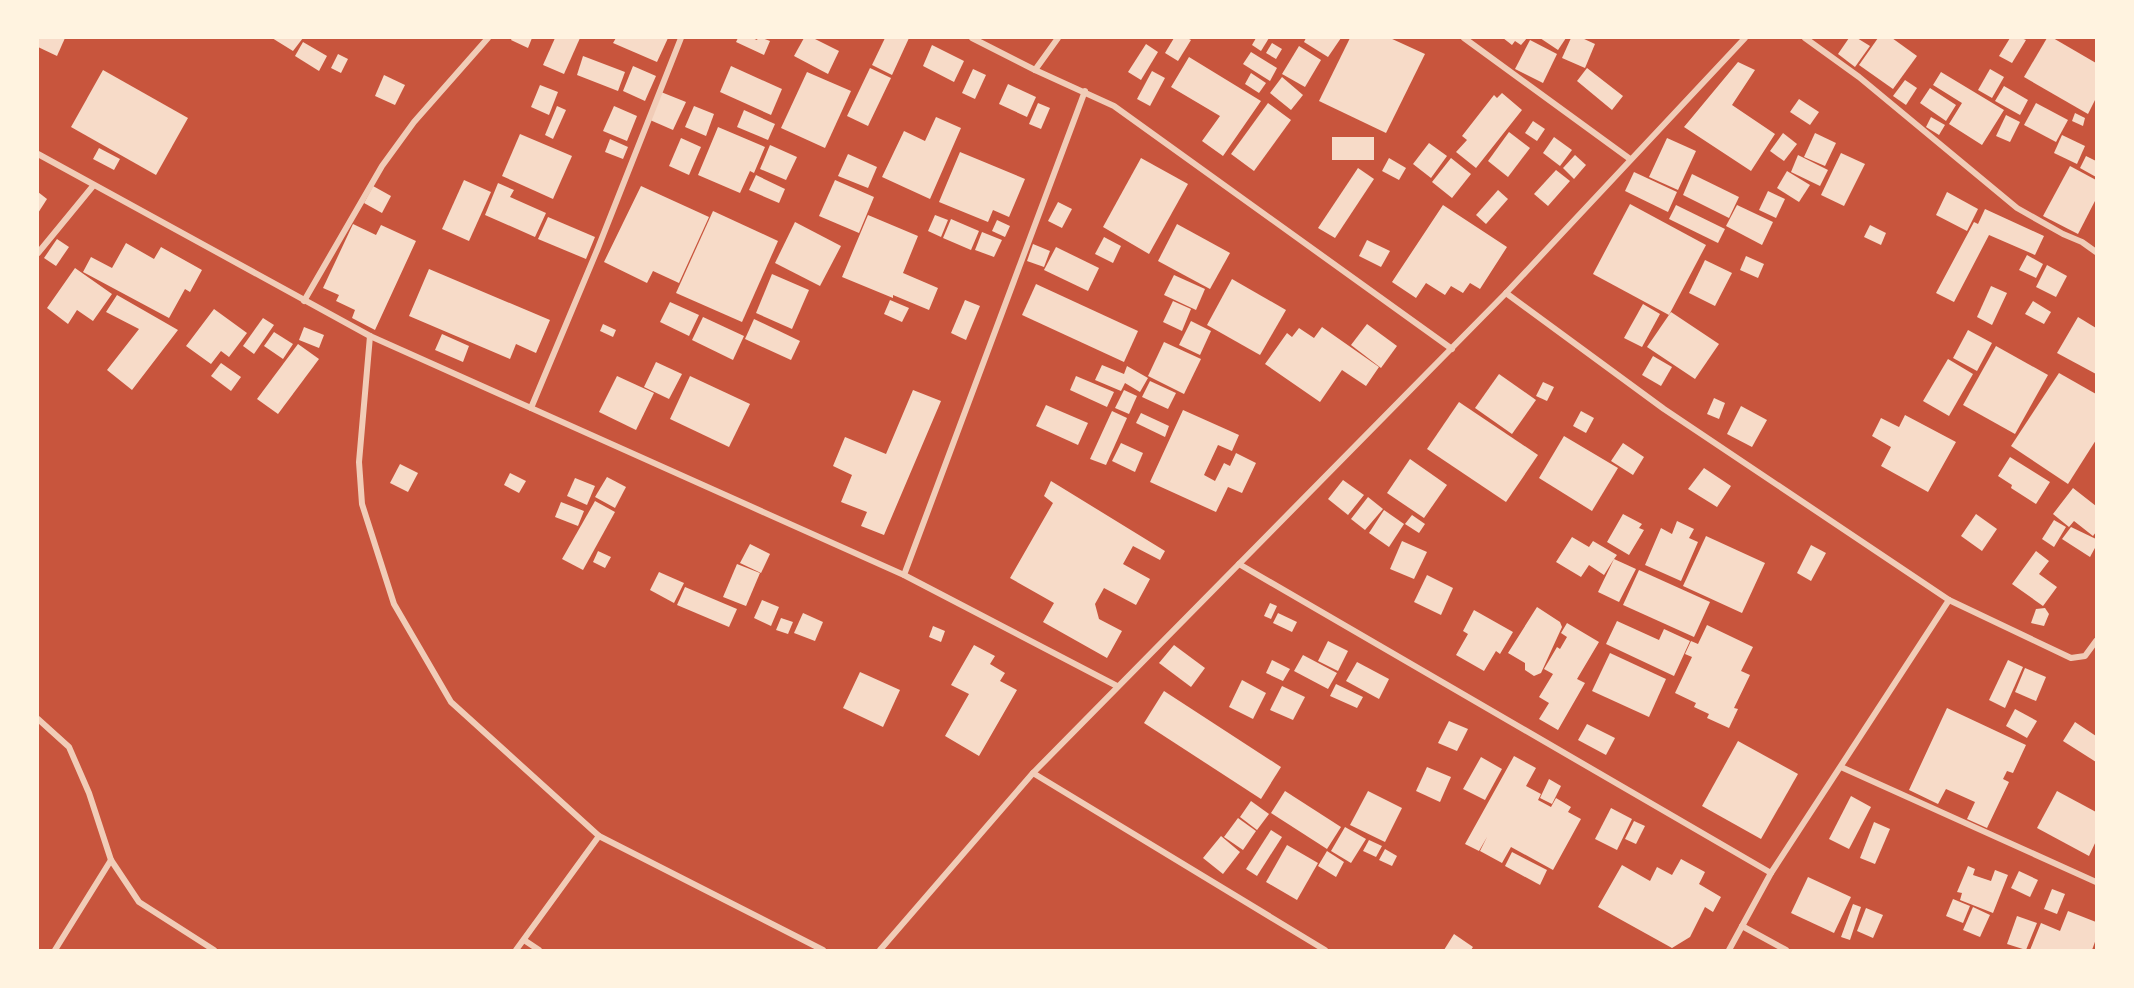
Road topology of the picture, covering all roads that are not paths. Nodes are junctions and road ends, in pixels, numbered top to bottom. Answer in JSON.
{"nodes":[{"id":1,"x":488,"y":38,"type":"edge"},
{"id":2,"x":681,"y":38,"type":"edge"},
{"id":3,"x":972,"y":38,"type":"edge"},
{"id":4,"x":1058,"y":38,"type":"edge"},
{"id":5,"x":1464,"y":38,"type":"edge"},
{"id":6,"x":1745,"y":38,"type":"edge"},
{"id":7,"x":1805,"y":38,"type":"edge"},
{"id":8,"x":1035,"y":70,"type":"junction"},
{"id":9,"x":1085,"y":91,"type":"junction"},
{"id":10,"x":38,"y":154,"type":"edge"},
{"id":11,"x":1630,"y":159,"type":"junction"},
{"id":12,"x":93,"y":186,"type":"junction"},
{"id":13,"x":2097,"y":252,"type":"edge"},
{"id":14,"x":38,"y":253,"type":"edge"},
{"id":15,"x":1506,"y":294,"type":"junction"},
{"id":16,"x":304,"y":301,"type":"junction"},
{"id":17,"x":370,"y":336,"type":"junction"},
{"id":18,"x":1452,"y":349,"type":"junction"},
{"id":19,"x":531,"y":408,"type":"junction"},
{"id":20,"x":1239,"y":564,"type":"junction"},
{"id":21,"x":904,"y":575,"type":"junction"},
{"id":22,"x":1949,"y":600,"type":"junction"},
{"id":23,"x":2097,"y":641,"type":"edge"},
{"id":24,"x":1117,"y":686,"type":"junction"},
{"id":25,"x":38,"y":719,"type":"edge"},
{"id":26,"x":1841,"y":766,"type":"junction"},
{"id":27,"x":1033,"y":773,"type":"junction"},
{"id":28,"x":598,"y":836,"type":"junction"},
{"id":29,"x":111,"y":860,"type":"junction"},
{"id":30,"x":1771,"y":873,"type":"junction"},
{"id":31,"x":2097,"y":882,"type":"edge"},
{"id":32,"x":1742,"y":926,"type":"junction"},
{"id":33,"x":524,"y":939,"type":"junction"},
{"id":34,"x":55,"y":951,"type":"edge"},
{"id":35,"x":214,"y":951,"type":"edge"},
{"id":36,"x":516,"y":951,"type":"edge"},
{"id":37,"x":539,"y":951,"type":"edge"},
{"id":38,"x":823,"y":951,"type":"edge"},
{"id":39,"x":880,"y":951,"type":"edge"},
{"id":40,"x":1325,"y":951,"type":"edge"},
{"id":41,"x":1729,"y":951,"type":"edge"},
{"id":42,"x":1786,"y":951,"type":"edge"}],
"edges":[{"from":1,"to":16,"type":"street"},
{"from":2,"to":19,"type":"street"},
{"from":3,"to":8,"type":"street"},
{"from":4,"to":8,"type":"street"},
{"from":5,"to":11,"type":"street"},
{"from":6,"to":11,"type":"street"},
{"from":7,"to":13,"type":"street"},
{"from":8,"to":9,"type":"street"},
{"from":9,"to":18,"type":"street"},
{"from":9,"to":21,"type":"street"},
{"from":10,"to":12,"type":"street"},
{"from":11,"to":15,"type":"street"},
{"from":12,"to":14,"type":"street"},
{"from":12,"to":16,"type":"street"},
{"from":15,"to":18,"type":"street"},
{"from":15,"to":22,"type":"street"},
{"from":16,"to":17,"type":"street"},
{"from":17,"to":19,"type":"street"},
{"from":17,"to":28,"type":"street"},
{"from":18,"to":20,"type":"street"},
{"from":19,"to":21,"type":"street"},
{"from":20,"to":24,"type":"street"},
{"from":20,"to":30,"type":"street"},
{"from":21,"to":24,"type":"street"},
{"from":22,"to":23,"type":"street"},
{"from":22,"to":26,"type":"street"},
{"from":24,"to":27,"type":"street"},
{"from":25,"to":29,"type":"street"},
{"from":26,"to":30,"type":"street"},
{"from":26,"to":31,"type":"street"},
{"from":27,"to":39,"type":"street"},
{"from":27,"to":40,"type":"street"},
{"from":28,"to":33,"type":"street"},
{"from":28,"to":38,"type":"street"},
{"from":29,"to":34,"type":"street"},
{"from":29,"to":35,"type":"street"},
{"from":30,"to":32,"type":"street"},
{"from":32,"to":41,"type":"street"},
{"from":32,"to":42,"type":"street"},
{"from":33,"to":36,"type":"street"},
{"from":33,"to":37,"type":"street"}]}
